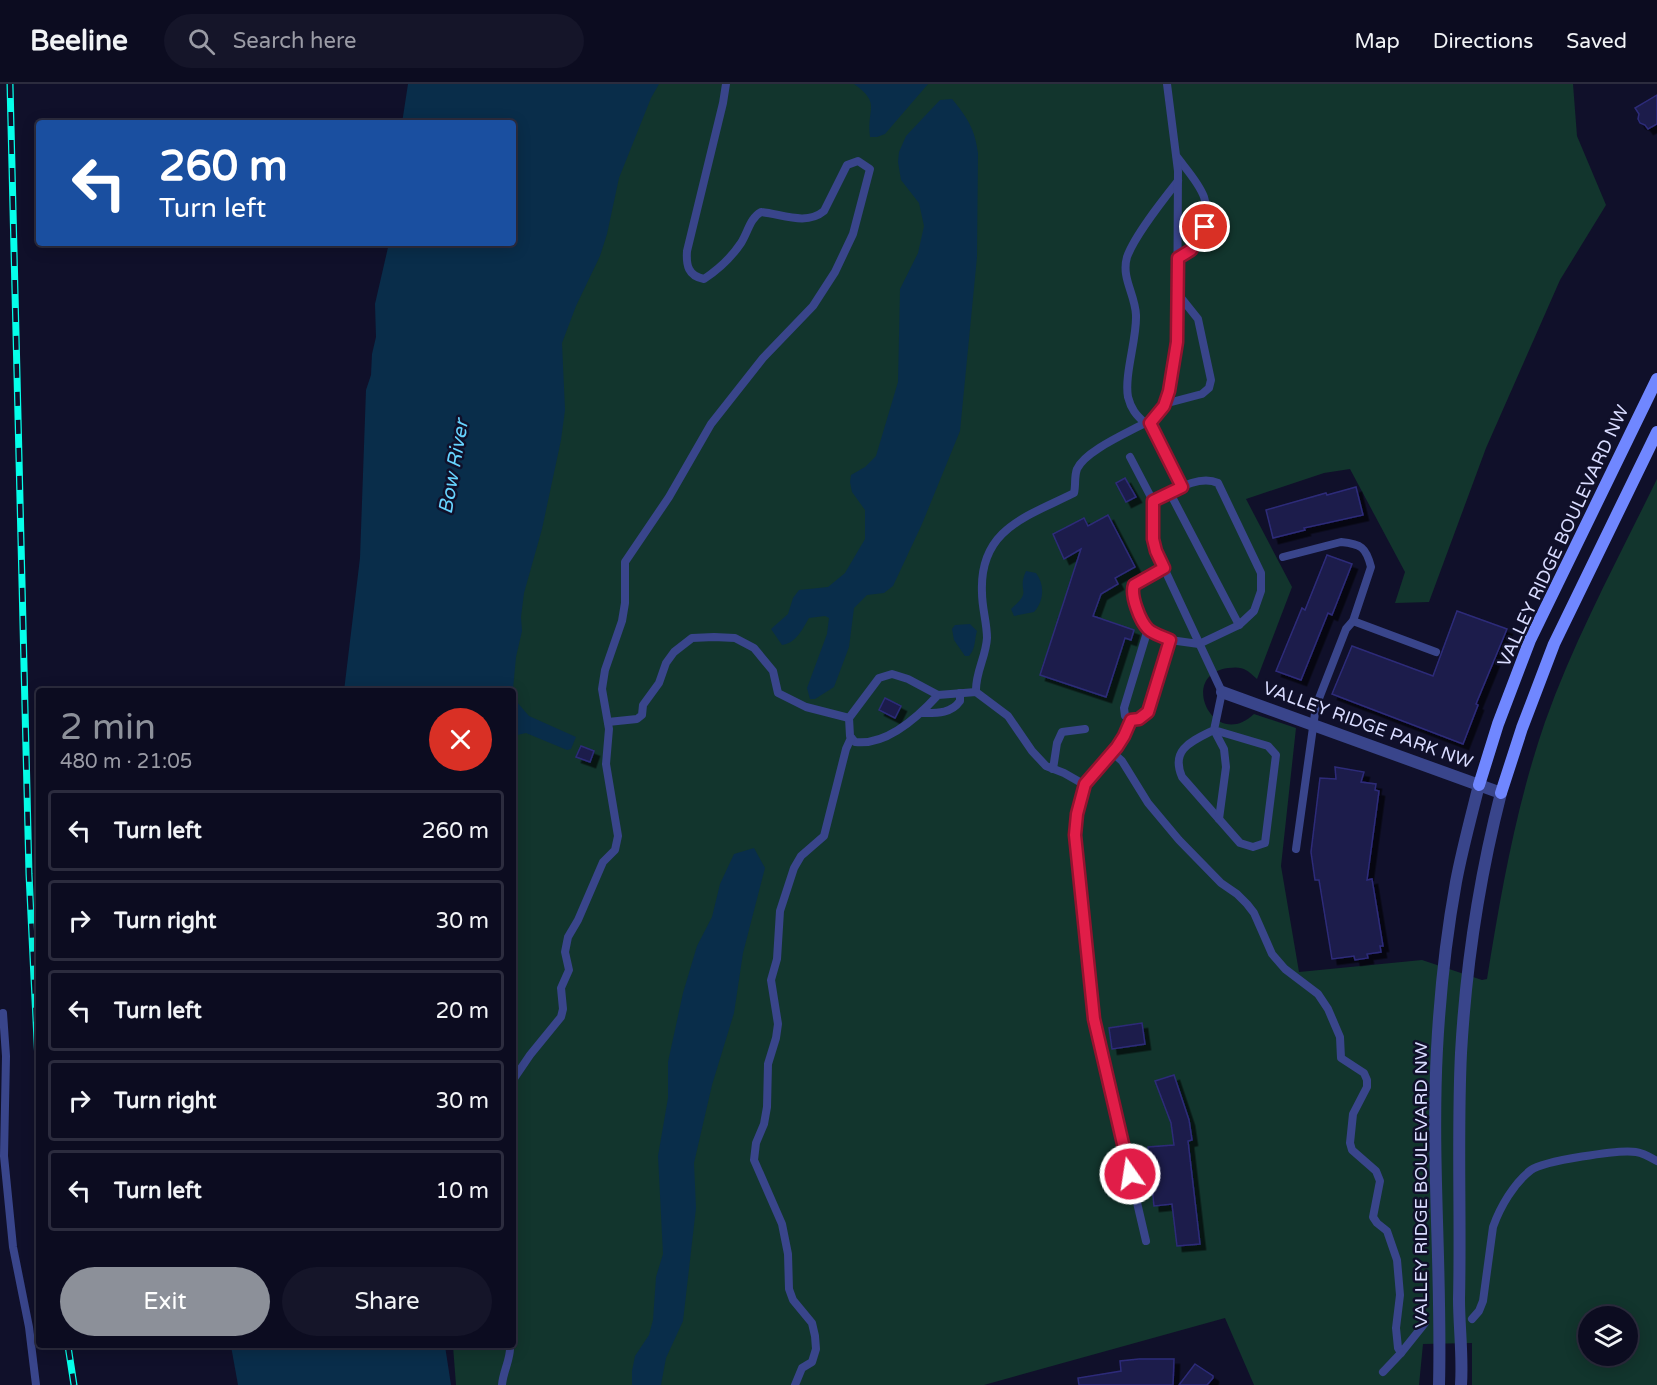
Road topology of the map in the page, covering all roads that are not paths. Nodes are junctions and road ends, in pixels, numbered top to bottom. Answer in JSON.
{"nodes":[{"id":1,"x":726,"y":84,"type":"edge"},
{"id":2,"x":1167,"y":84,"type":"edge"},
{"id":3,"x":1176,"y":156,"type":"junction"},
{"id":4,"x":1178,"y":181,"type":"junction"},
{"id":5,"x":1178,"y":258,"type":"junction"},
{"id":6,"x":1178,"y":294,"type":"junction"},
{"id":7,"x":1657,"y":379,"type":"edge"},
{"id":8,"x":1164,"y":404,"type":"junction"},
{"id":9,"x":1147,"y":423,"type":"junction"},
{"id":10,"x":1657,"y":432,"type":"edge"},
{"id":11,"x":1130,"y":457,"type":"dead end"},
{"id":12,"x":1182,"y":487,"type":"junction"},
{"id":13,"x":1170,"y":493,"type":"junction"},
{"id":14,"x":1153,"y":501,"type":"junction"},
{"id":15,"x":1283,"y":557,"type":"dead end"},
{"id":16,"x":1164,"y":568,"type":"junction"},
{"id":17,"x":1353,"y":621,"type":"junction"},
{"id":18,"x":1239,"y":625,"type":"junction"},
{"id":19,"x":1148,"y":629,"type":"junction"},
{"id":20,"x":1170,"y":640,"type":"junction"},
{"id":21,"x":1199,"y":644,"type":"junction"},
{"id":22,"x":1436,"y":652,"type":"dead end"},
{"id":23,"x":976,"y":692,"type":"junction"},
{"id":24,"x":1222,"y":692,"type":"junction"},
{"id":25,"x":960,"y":693,"type":"junction"},
{"id":26,"x":939,"y":695,"type":"junction"},
{"id":27,"x":922,"y":713,"type":"junction"},
{"id":28,"x":849,"y":718,"type":"junction"},
{"id":29,"x":1131,"y":720,"type":"junction"},
{"id":30,"x":608,"y":722,"type":"junction"},
{"id":31,"x":1314,"y":724,"type":"junction"},
{"id":32,"x":1085,"y":729,"type":"dead end"},
{"id":33,"x":1214,"y":730,"type":"junction"},
{"id":34,"x":851,"y":738,"type":"junction"},
{"id":35,"x":1112,"y":752,"type":"junction"},
{"id":36,"x":1053,"y":769,"type":"junction"},
{"id":37,"x":1085,"y":784,"type":"junction"},
{"id":38,"x":1479,"y":785,"type":"junction"},
{"id":39,"x":1501,"y":793,"type":"junction"},
{"id":40,"x":1219,"y":819,"type":"junction"},
{"id":41,"x":1296,"y":849,"type":"dead end"},
{"id":42,"x":3,"y":1013,"type":"dead end"},
{"id":43,"x":516,"y":1076,"type":"edge"},
{"id":44,"x":1657,"y":1161,"type":"edge"},
{"id":45,"x":1146,"y":1241,"type":"dead end"},
{"id":46,"x":1472,"y":1319,"type":"dead end"},
{"id":47,"x":1425,"y":1323,"type":"dead end"},
{"id":48,"x":510,"y":1348,"type":"edge"},
{"id":49,"x":1401,"y":1353,"type":"junction"},
{"id":50,"x":1383,"y":1372,"type":"dead end"},
{"id":51,"x":36,"y":1385,"type":"edge"},
{"id":52,"x":502,"y":1385,"type":"edge"},
{"id":53,"x":795,"y":1385,"type":"edge"},
{"id":54,"x":1439,"y":1385,"type":"edge"},
{"id":55,"x":1461,"y":1385,"type":"edge"}],
"edges":[{"from":1,"to":30,"type":"lane"},
{"from":2,"to":3,"type":"lane"},
{"from":3,"to":4,"type":"lane"},
{"from":3,"to":5,"type":"lane"},
{"from":4,"to":5,"type":"lane"},
{"from":4,"to":9,"type":"lane"},
{"from":5,"to":6,"type":"lane"},
{"from":6,"to":8,"type":"lane"},
{"from":6,"to":8,"type":"lane"},
{"from":7,"to":38,"type":"street","name":"VALLEY RIDGE BOULEVARD NW"},
{"from":8,"to":9,"type":"lane"},
{"from":9,"to":12,"type":"lane"},
{"from":9,"to":23,"type":"lane"},
{"from":10,"to":39,"type":"street","name":"VALLEY RIDGE BOULEVARD NW"},
{"from":11,"to":14,"type":"lane"},
{"from":12,"to":13,"type":"lane"},
{"from":12,"to":18,"type":"lane"},
{"from":13,"to":14,"type":"lane"},
{"from":13,"to":18,"type":"lane"},
{"from":14,"to":16,"type":"lane"},
{"from":15,"to":17,"type":"lane"},
{"from":16,"to":19,"type":"lane"},
{"from":16,"to":21,"type":"lane"},
{"from":17,"to":22,"type":"lane"},
{"from":17,"to":31,"type":"lane"},
{"from":18,"to":21,"type":"lane"},
{"from":19,"to":20,"type":"lane"},
{"from":19,"to":29,"type":"lane"},
{"from":20,"to":21,"type":"lane"},
{"from":20,"to":29,"type":"lane"},
{"from":21,"to":24,"type":"lane"},
{"from":23,"to":25,"type":"lane"},
{"from":23,"to":36,"type":"lane"},
{"from":24,"to":31,"type":"street","name":"VALLEY RIDGE PARK NW"},
{"from":24,"to":33,"type":"lane"},
{"from":25,"to":26,"type":"lane"},
{"from":25,"to":27,"type":"lane"},
{"from":26,"to":27,"type":"lane"},
{"from":26,"to":28,"type":"lane"},
{"from":27,"to":34,"type":"lane"},
{"from":28,"to":30,"type":"lane"},
{"from":28,"to":34,"type":"lane"},
{"from":29,"to":35,"type":"lane"},
{"from":30,"to":43,"type":"lane"},
{"from":31,"to":38,"type":"street","name":"VALLEY RIDGE PARK NW"},
{"from":31,"to":41,"type":"lane"},
{"from":32,"to":36,"type":"lane"},
{"from":33,"to":40,"type":"lane"},
{"from":33,"to":40,"type":"lane"},
{"from":33,"to":40,"type":"lane"},
{"from":34,"to":53,"type":"lane"},
{"from":35,"to":37,"type":"lane"},
{"from":35,"to":49,"type":"lane"},
{"from":36,"to":37,"type":"lane"},
{"from":37,"to":45,"type":"lane"},
{"from":38,"to":39,"type":"street","name":"VALLEY RIDGE PARK NW"},
{"from":38,"to":54,"type":"street","name":"VALLEY RIDGE BOULEVARD NW"},
{"from":39,"to":55,"type":"street","name":"VALLEY RIDGE BOULEVARD NW"},
{"from":42,"to":51,"type":"lane"},
{"from":44,"to":46,"type":"lane"},
{"from":47,"to":49,"type":"lane"},
{"from":48,"to":52,"type":"lane"},
{"from":49,"to":50,"type":"lane"}]}
